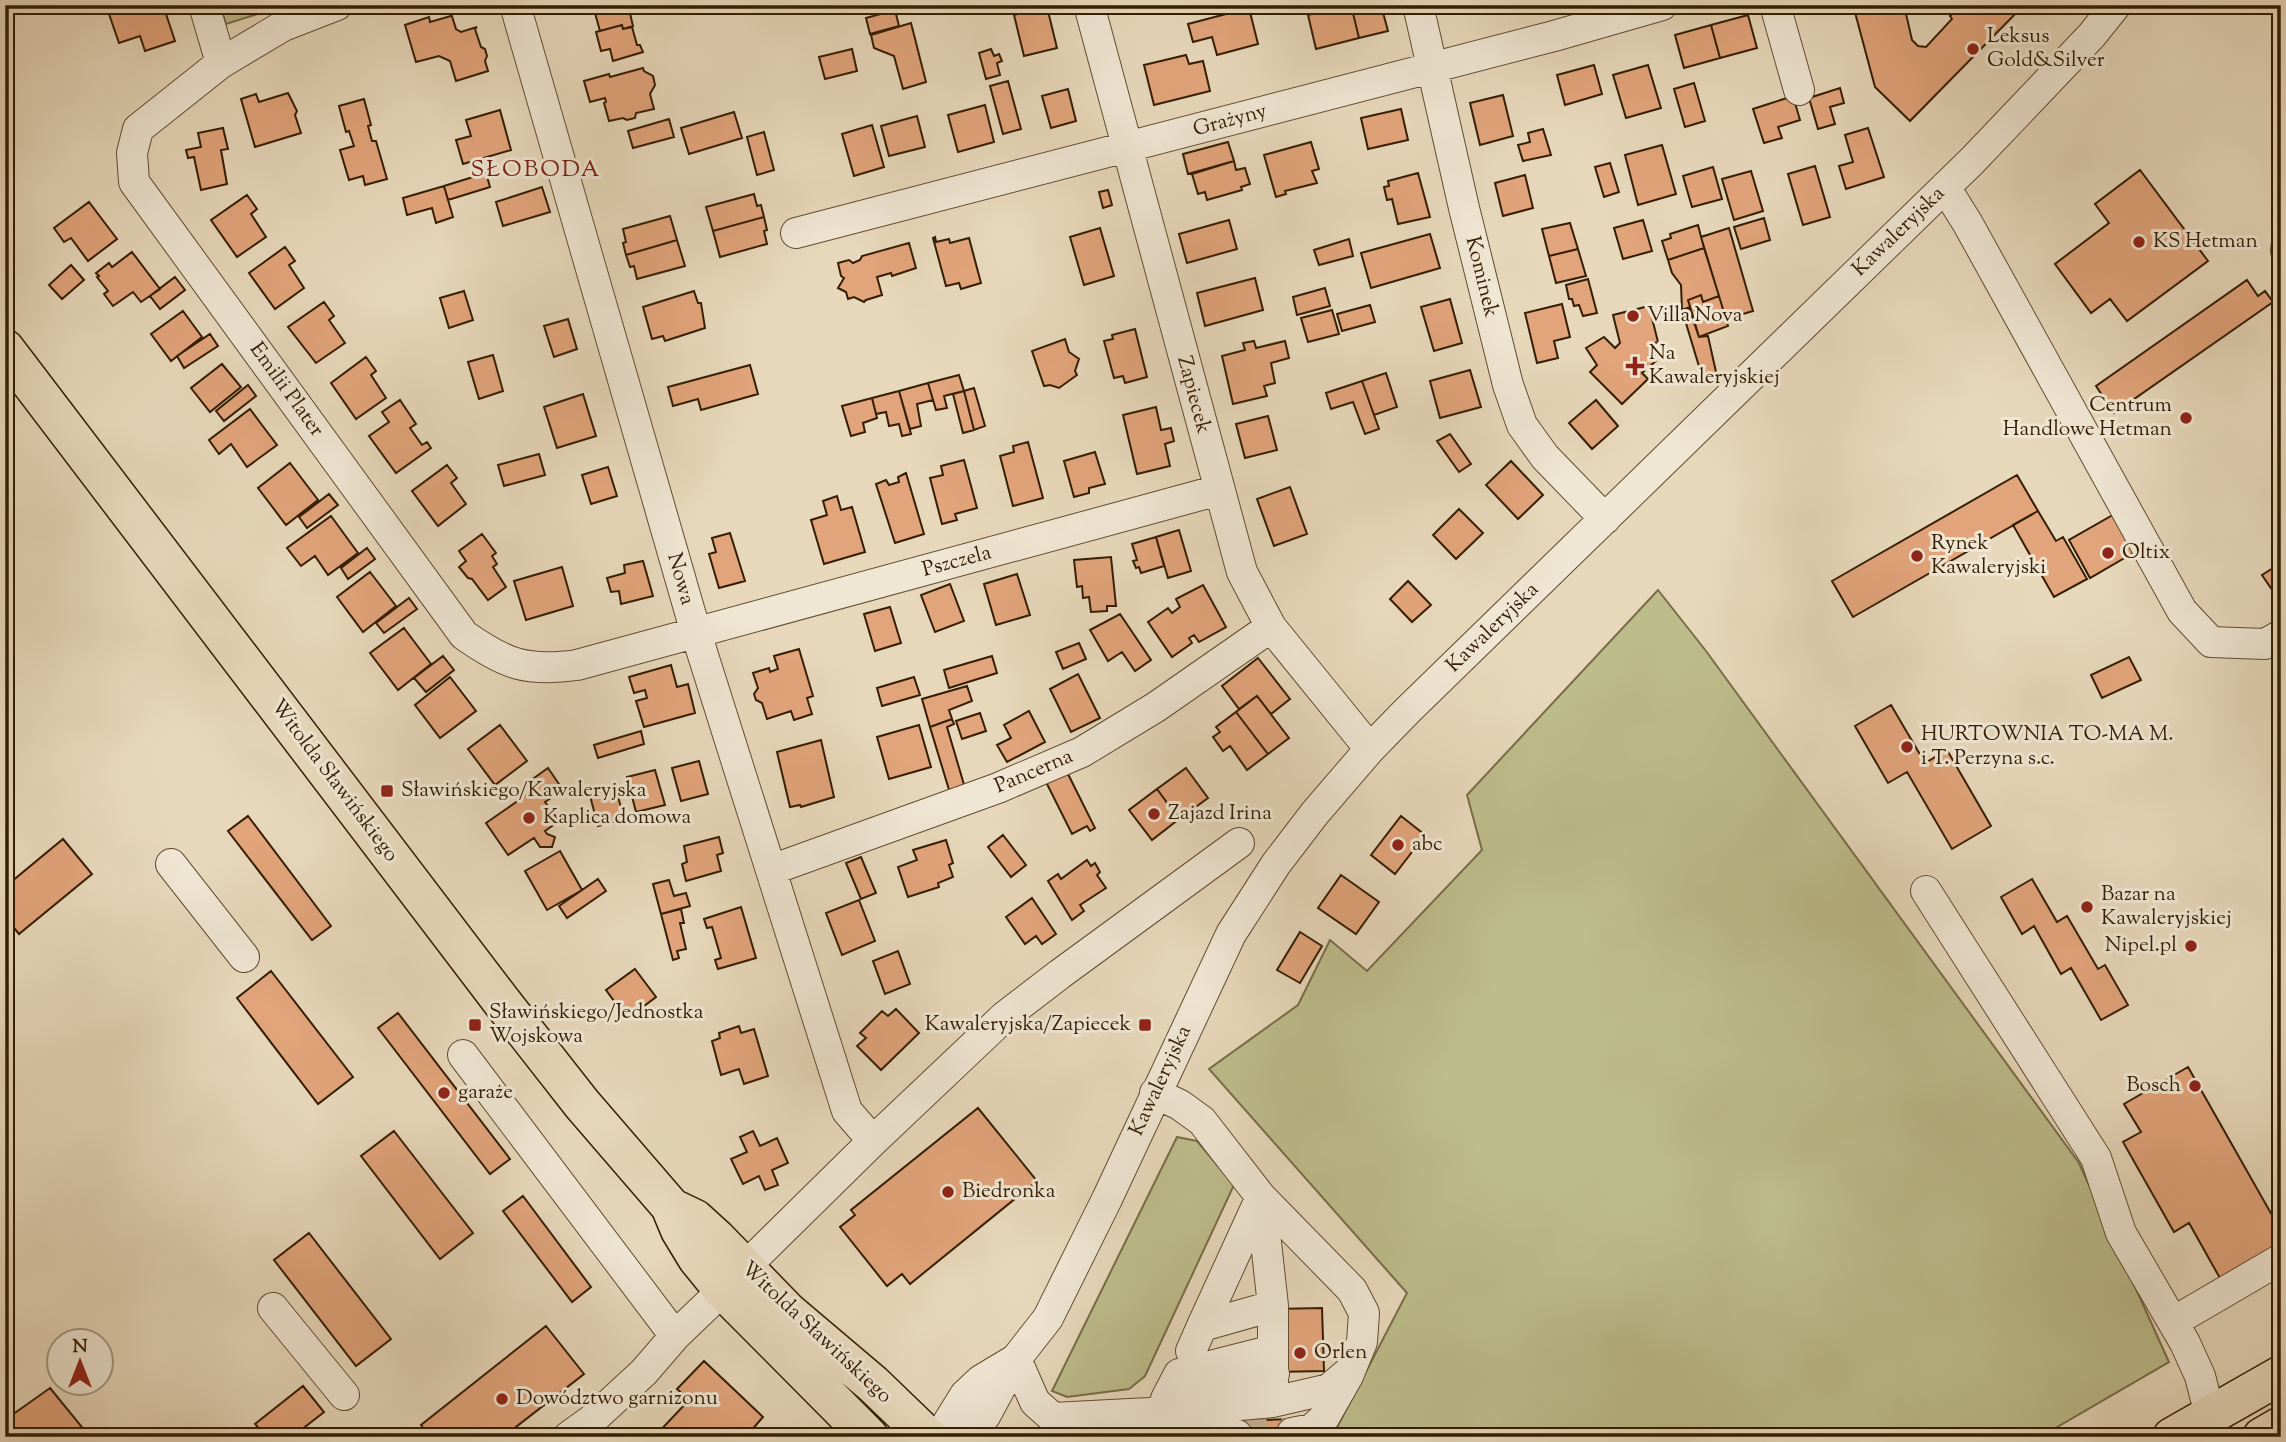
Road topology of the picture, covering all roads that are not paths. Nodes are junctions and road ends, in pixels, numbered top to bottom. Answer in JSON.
{"nodes":[{"id":1,"x":204,"y":5,"type":"edge"},
{"id":2,"x":337,"y":5,"type":"edge"},
{"id":3,"x":514,"y":5,"type":"edge"},
{"id":4,"x":1089,"y":5,"type":"edge"},
{"id":5,"x":1419,"y":5,"type":"edge"},
{"id":6,"x":1775,"y":5,"type":"edge"},
{"id":7,"x":2116,"y":5,"type":"edge"},
{"id":8,"x":1655,"y":6,"type":"edge"},
{"id":9,"x":221,"y":63,"type":"junction"},
{"id":10,"x":1434,"y":67,"type":"junction"},
{"id":11,"x":1799,"y":90,"type":"dead end"},
{"id":12,"x":1127,"y":148,"type":"junction"},
{"id":13,"x":1945,"y":187,"type":"junction"},
{"id":14,"x":796,"y":233,"type":"dead end"},
{"id":15,"x":5,"y":349,"type":"edge"},
{"id":16,"x":1219,"y":490,"type":"junction"},
{"id":17,"x":1605,"y":519,"type":"junction"},
{"id":18,"x":1271,"y":626,"type":"junction"},
{"id":19,"x":696,"y":633,"type":"junction"},
{"id":20,"x":2281,"y":635,"type":"edge"},
{"id":21,"x":1370,"y":749,"type":"junction"},
{"id":22,"x":1240,"y":843,"type":"dead end"},
{"id":23,"x":171,"y":864,"type":"dead end"},
{"id":24,"x":772,"y":870,"type":"junction"},
{"id":25,"x":1926,"y":891,"type":"dead end"},
{"id":26,"x":244,"y":957,"type":"dead end"},
{"id":27,"x":463,"y":1055,"type":"dead end"},
{"id":28,"x":1155,"y":1093,"type":"junction"},
{"id":29,"x":873,"y":1140,"type":"junction"},
{"id":30,"x":1261,"y":1197,"type":"junction"},
{"id":31,"x":2281,"y":1259,"type":"edge"},
{"id":32,"x":734,"y":1279,"type":"junction"},
{"id":33,"x":273,"y":1308,"type":"dead end"},
{"id":34,"x":2173,"y":1322,"type":"junction"},
{"id":35,"x":675,"y":1336,"type":"junction"},
{"id":36,"x":1273,"y":1352,"type":"junction"},
{"id":37,"x":1016,"y":1359,"type":"junction"},
{"id":38,"x":1350,"y":1371,"type":"junction"},
{"id":39,"x":1177,"y":1373,"type":"junction"},
{"id":40,"x":2281,"y":1374,"type":"edge"},
{"id":41,"x":344,"y":1395,"type":"dead end"},
{"id":42,"x":2211,"y":1426,"type":"edge"},
{"id":43,"x":2281,"y":1426,"type":"edge"},
{"id":44,"x":1292,"y":1433,"type":"dead end"},
{"id":45,"x":1237,"y":1435,"type":"dead end"},
{"id":46,"x":568,"y":1437,"type":"edge"},
{"id":47,"x":870,"y":1437,"type":"edge"},
{"id":48,"x":928,"y":1437,"type":"edge"},
{"id":49,"x":939,"y":1437,"type":"edge"},
{"id":50,"x":947,"y":1437,"type":"edge"},
{"id":51,"x":2172,"y":1437,"type":"edge"},
{"id":52,"x":2262,"y":1437,"type":"edge"}],
"edges":[{"from":1,"to":9,"type":"street"},
{"from":2,"to":9,"type":"street","name":"Emilii Plater"},
{"from":3,"to":19,"type":"street","name":"Nowa"},
{"from":4,"to":12,"type":"street","name":"Zapiecek"},
{"from":5,"to":10,"type":"street","name":"Kominek"},
{"from":6,"to":11,"type":"street"},
{"from":7,"to":13,"type":"street","name":"Kawaleryjska"},
{"from":8,"to":10,"type":"street","name":"Grażyny"},
{"from":9,"to":19,"type":"street","name":"Emilii Plater"},
{"from":10,"to":12,"type":"street","name":"Grażyny"},
{"from":10,"to":17,"type":"street","name":"Kominek"},
{"from":12,"to":14,"type":"street","name":"Grażyny"},
{"from":12,"to":16,"type":"street","name":"Zapiecek"},
{"from":13,"to":17,"type":"street","name":"Kawaleryjska"},
{"from":13,"to":20,"type":"street"},
{"from":15,"to":32,"type":"main road","name":"Witolda Sławińskiego"},
{"from":16,"to":18,"type":"street","name":"Zapiecek"},
{"from":16,"to":19,"type":"street","name":"Pszczela"},
{"from":17,"to":21,"type":"street","name":"Kawaleryjska"},
{"from":18,"to":21,"type":"street","name":"Zapiecek"},
{"from":18,"to":24,"type":"street","name":"Pancerna"},
{"from":19,"to":24,"type":"street","name":"Nowa"},
{"from":21,"to":28,"type":"street","name":"Kawaleryjska"},
{"from":22,"to":29,"type":"street"},
{"from":23,"to":26,"type":"street"},
{"from":24,"to":29,"type":"street","name":"Nowa"},
{"from":25,"to":34,"type":"street"},
{"from":27,"to":35,"type":"street"},
{"from":28,"to":30,"type":"street"},
{"from":28,"to":37,"type":"street","name":"Kawaleryjska"},
{"from":29,"to":32,"type":"street"},
{"from":30,"to":36,"type":"street"},
{"from":30,"to":38,"type":"street"},
{"from":30,"to":39,"type":"street"},
{"from":31,"to":34,"type":"street"},
{"from":32,"to":35,"type":"street"},
{"from":32,"to":47,"type":"main road","name":"Witolda Sławińskiego"},
{"from":32,"to":48,"type":"main road","name":"Witolda Sławińskiego"},
{"from":33,"to":41,"type":"street"},
{"from":34,"to":42,"type":"street"},
{"from":35,"to":46,"type":"street"},
{"from":36,"to":38,"type":"street"},
{"from":36,"to":39,"type":"street"},
{"from":36,"to":39,"type":"street"},
{"from":36,"to":39,"type":"street"},
{"from":37,"to":39,"type":"street"},
{"from":37,"to":49,"type":"street","name":"Kawaleryjska"},
{"from":37,"to":50,"type":"street","name":"Kawaleryjska"},
{"from":38,"to":44,"type":"street"},
{"from":39,"to":45,"type":"street"},
{"from":40,"to":42,"type":"main road"},
{"from":42,"to":51,"type":"main road"},
{"from":43,"to":52,"type":"main road"}]}
